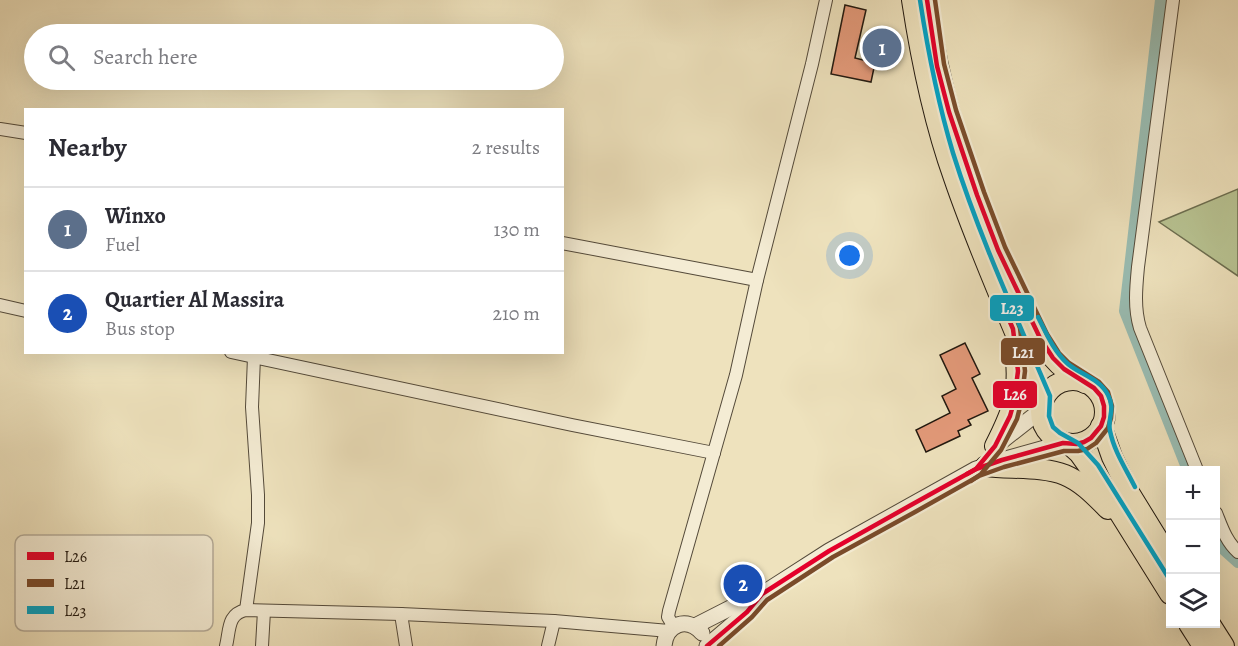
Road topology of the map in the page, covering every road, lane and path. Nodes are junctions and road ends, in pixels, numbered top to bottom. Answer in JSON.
{"nodes":[{"id":1,"x":826,"y":0,"type":"edge"},
{"id":2,"x":912,"y":0,"type":"edge"},
{"id":3,"x":927,"y":0,"type":"edge"},
{"id":4,"x":1173,"y":0,"type":"edge"},
{"id":5,"x":0,"y":129,"type":"edge"},
{"id":6,"x":24,"y":133,"type":"edge"},
{"id":7,"x":564,"y":243,"type":"edge"},
{"id":8,"x":757,"y":280,"type":"junction"},
{"id":9,"x":0,"y":305,"type":"edge"},
{"id":10,"x":24,"y":311,"type":"edge"},
{"id":11,"x":1013,"y":329,"type":"junction"},
{"id":12,"x":240,"y":354,"type":"edge"},
{"id":13,"x":254,"y":357,"type":"junction"},
{"id":14,"x":1085,"y":383,"type":"junction"},
{"id":15,"x":1042,"y":405,"type":"junction"},
{"id":16,"x":1101,"y":426,"type":"junction"},
{"id":17,"x":1066,"y":443,"type":"junction"},
{"id":18,"x":994,"y":446,"type":"junction"},
{"id":19,"x":714,"y":453,"type":"junction"},
{"id":20,"x":1195,"y":466,"type":"edge"},
{"id":21,"x":981,"y":468,"type":"junction"},
{"id":22,"x":1218,"y":520,"type":"edge"},
{"id":23,"x":1127,"y":523,"type":"junction"},
{"id":24,"x":1166,"y":552,"type":"edge"},
{"id":25,"x":1238,"y":552,"type":"edge"},
{"id":26,"x":1166,"y":587,"type":"edge"},
{"id":27,"x":762,"y":594,"type":"junction"},
{"id":28,"x":246,"y":610,"type":"junction"},
{"id":29,"x":264,"y":611,"type":"junction"},
{"id":30,"x":401,"y":614,"type":"junction"},
{"id":31,"x":554,"y":621,"type":"junction"},
{"id":32,"x":695,"y":626,"type":"junction"},
{"id":33,"x":1192,"y":628,"type":"edge"},
{"id":34,"x":1213,"y":628,"type":"edge"},
{"id":35,"x":667,"y":639,"type":"edge"},
{"id":36,"x":226,"y":646,"type":"edge"},
{"id":37,"x":262,"y":646,"type":"edge"},
{"id":38,"x":406,"y":646,"type":"edge"},
{"id":39,"x":548,"y":646,"type":"edge"},
{"id":40,"x":706,"y":646,"type":"edge"},
{"id":41,"x":1203,"y":646,"type":"edge"},
{"id":42,"x":1224,"y":646,"type":"edge"}],
"edges":[{"from":1,"to":8,"type":"street"},
{"from":2,"to":11,"type":"highway"},
{"from":3,"to":14,"type":"highway"},
{"from":4,"to":20,"type":"street"},
{"from":5,"to":6,"type":"street"},
{"from":7,"to":8,"type":"street"},
{"from":8,"to":19,"type":"street"},
{"from":9,"to":10,"type":"street"},
{"from":11,"to":15,"type":"highway"},
{"from":11,"to":18,"type":"highway"},
{"from":12,"to":13,"type":"street"},
{"from":13,"to":19,"type":"street"},
{"from":13,"to":28,"type":"street"},
{"from":14,"to":15,"type":"highway"},
{"from":14,"to":16,"type":"highway"},
{"from":15,"to":17,"type":"highway"},
{"from":15,"to":18,"type":"street"},
{"from":16,"to":17,"type":"highway"},
{"from":16,"to":24,"type":"highway"},
{"from":17,"to":21,"type":"street"},
{"from":17,"to":23,"type":"highway"},
{"from":18,"to":21,"type":"street"},
{"from":19,"to":35,"type":"street"},
{"from":21,"to":23,"type":"highway"},
{"from":21,"to":27,"type":"street"},
{"from":22,"to":25,"type":"street"},
{"from":23,"to":26,"type":"highway"},
{"from":27,"to":32,"type":"street"},
{"from":27,"to":40,"type":"street"},
{"from":28,"to":29,"type":"street"},
{"from":28,"to":36,"type":"street"},
{"from":29,"to":30,"type":"street"},
{"from":29,"to":37,"type":"street"},
{"from":30,"to":31,"type":"street"},
{"from":30,"to":38,"type":"street"},
{"from":31,"to":35,"type":"street"},
{"from":31,"to":39,"type":"street"},
{"from":32,"to":35,"type":"street"},
{"from":32,"to":40,"type":"street"},
{"from":33,"to":41,"type":"highway"},
{"from":34,"to":42,"type":"highway"}]}
